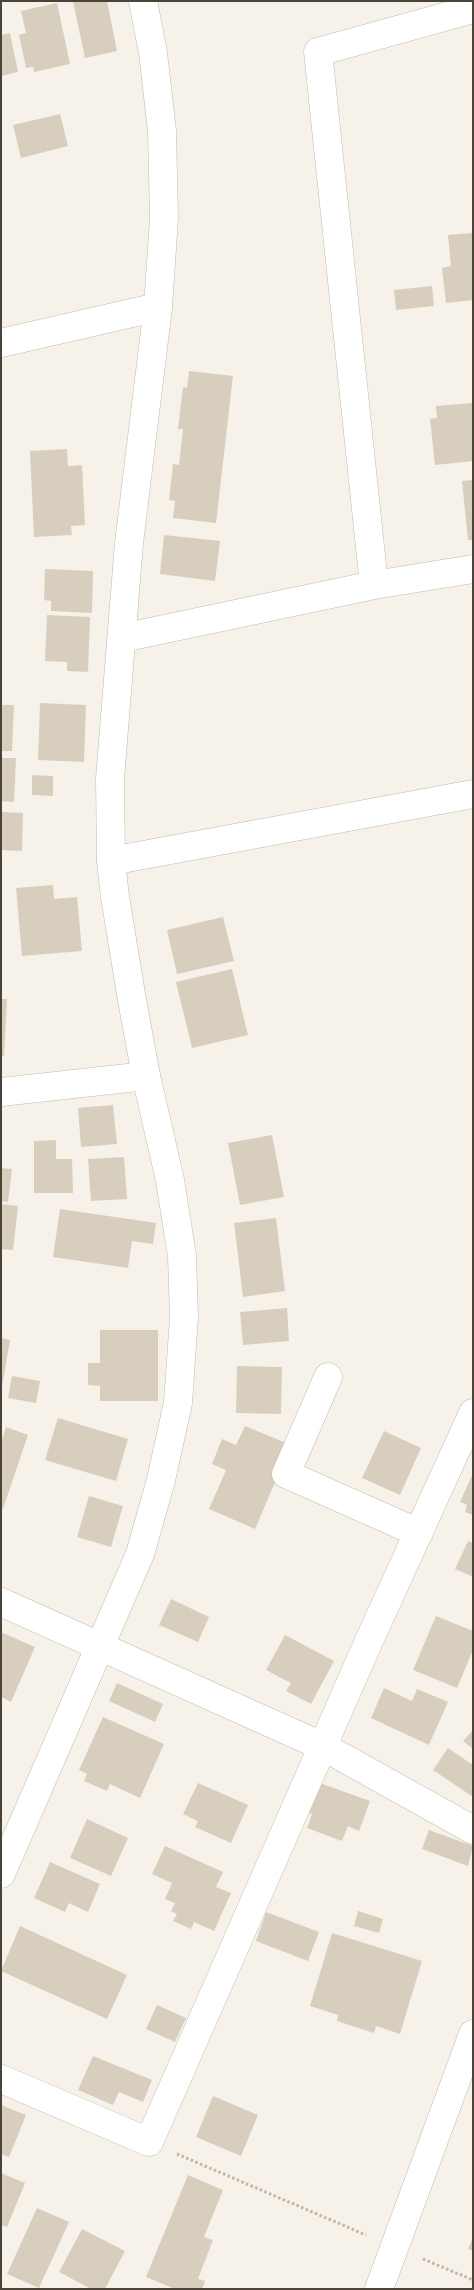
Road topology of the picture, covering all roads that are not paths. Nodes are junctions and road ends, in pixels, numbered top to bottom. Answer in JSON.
{"nodes":[{"id":1,"x":143,"y":1,"type":"edge"},
{"id":2,"x":473,"y":9,"type":"edge"},
{"id":3,"x":158,"y":307,"type":"junction"},
{"id":4,"x":1,"y":343,"type":"edge"},
{"id":5,"x":473,"y":569,"type":"edge"},
{"id":6,"x":374,"y":585,"type":"junction"},
{"id":7,"x":122,"y":638,"type":"junction"},
{"id":8,"x":473,"y":794,"type":"edge"},
{"id":9,"x":111,"y":861,"type":"junction"},
{"id":10,"x":146,"y":1076,"type":"junction"},
{"id":11,"x":1,"y":1092,"type":"edge"},
{"id":12,"x":328,"y":1378,"type":"dead end"},
{"id":13,"x":473,"y":1413,"type":"edge"},
{"id":14,"x":419,"y":1533,"type":"junction"},
{"id":15,"x":1,"y":1602,"type":"edge"},
{"id":16,"x":101,"y":1647,"type":"junction"},
{"id":17,"x":324,"y":1747,"type":"junction"},
{"id":18,"x":473,"y":1830,"type":"edge"},
{"id":19,"x":7,"y":1846,"type":"edge"},
{"id":20,"x":1,"y":1874,"type":"edge"},
{"id":21,"x":473,"y":2034,"type":"edge"},
{"id":22,"x":1,"y":2079,"type":"edge"},
{"id":23,"x":379,"y":2289,"type":"edge"}],
"edges":[{"from":1,"to":3,"type":"street"},
{"from":2,"to":6,"type":"street"},
{"from":3,"to":4,"type":"street"},
{"from":3,"to":7,"type":"street"},
{"from":5,"to":6,"type":"street"},
{"from":6,"to":7,"type":"street"},
{"from":7,"to":9,"type":"street"},
{"from":8,"to":9,"type":"street"},
{"from":9,"to":10,"type":"street"},
{"from":10,"to":11,"type":"street"},
{"from":10,"to":16,"type":"street"},
{"from":12,"to":14,"type":"street"},
{"from":13,"to":14,"type":"street"},
{"from":14,"to":17,"type":"street"},
{"from":15,"to":16,"type":"street"},
{"from":16,"to":17,"type":"street"},
{"from":16,"to":19,"type":"street"},
{"from":17,"to":18,"type":"street"},
{"from":17,"to":22,"type":"street"},
{"from":19,"to":20,"type":"street"},
{"from":21,"to":23,"type":"street"}]}
